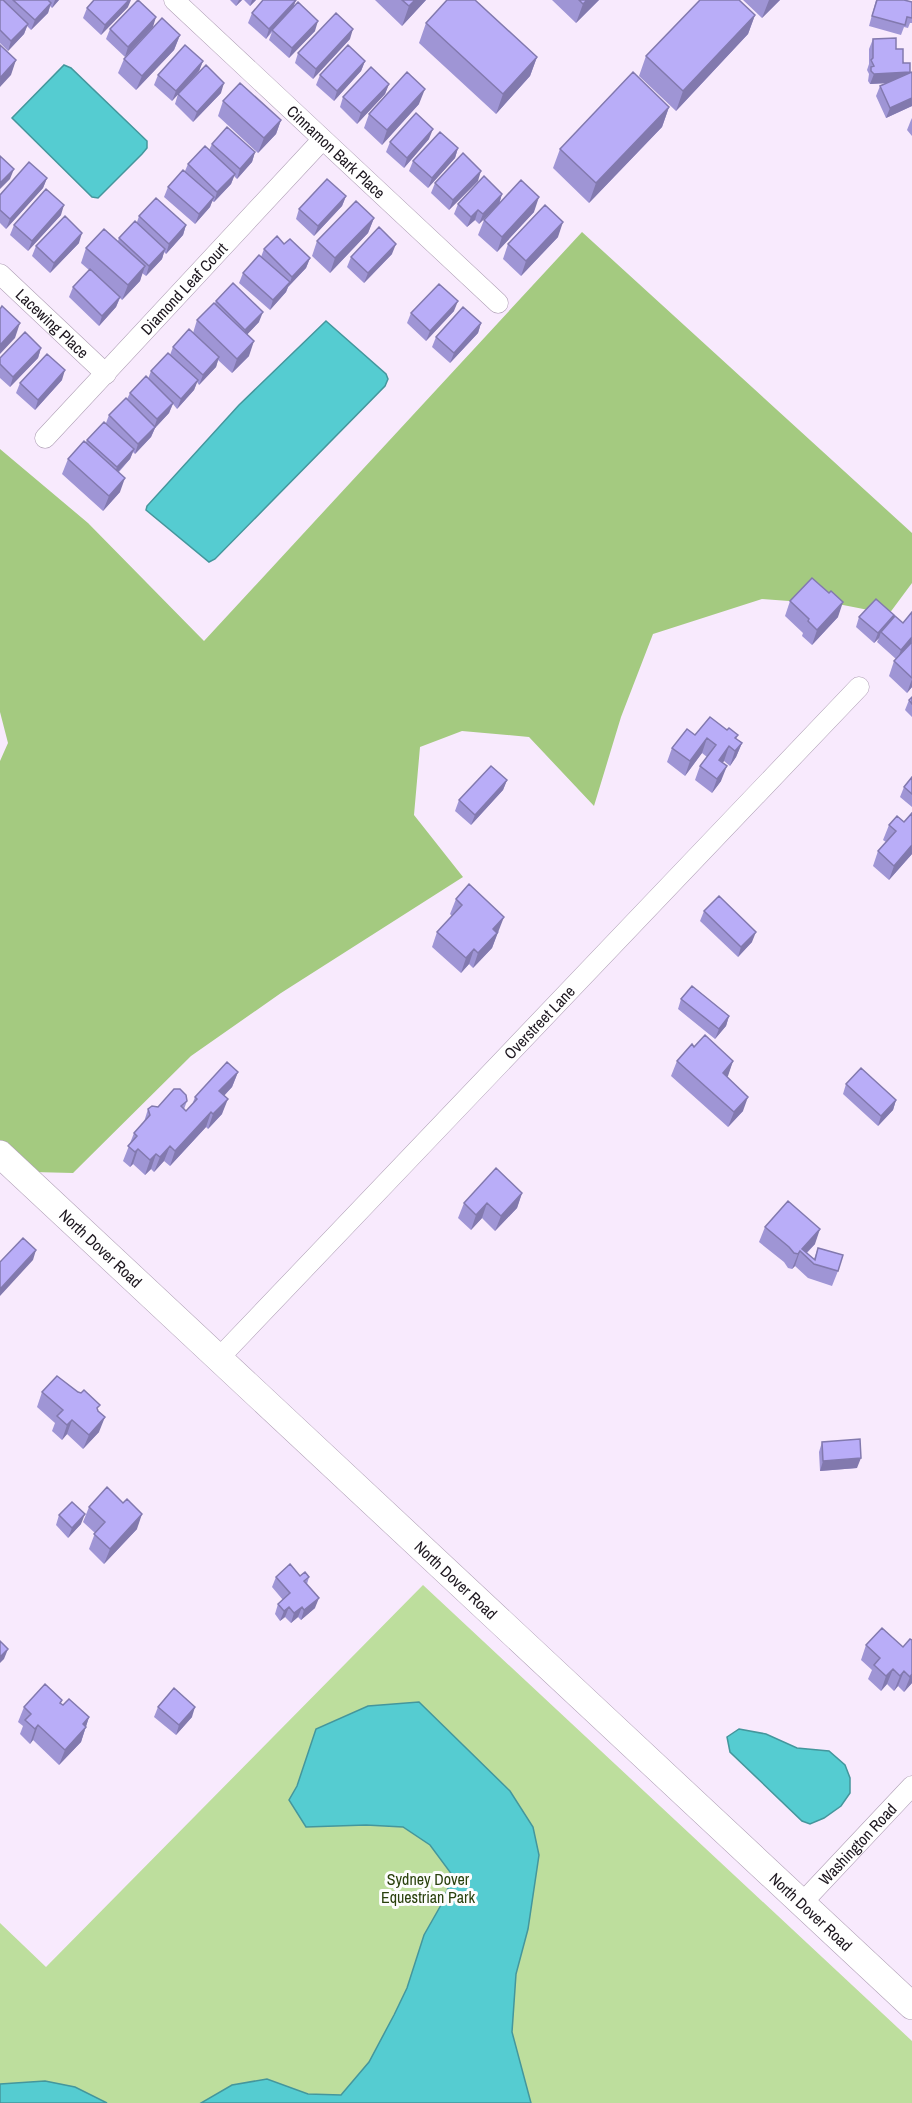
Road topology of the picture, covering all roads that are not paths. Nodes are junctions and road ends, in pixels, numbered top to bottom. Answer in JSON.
{"nodes":[{"id":1,"x":174,"y":0,"type":"edge"},
{"id":2,"x":322,"y":140,"type":"junction"},
{"id":3,"x":0,"y":274,"type":"edge"},
{"id":4,"x":498,"y":303,"type":"dead end"},
{"id":5,"x":106,"y":374,"type":"junction"},
{"id":6,"x":45,"y":438,"type":"dead end"},
{"id":7,"x":859,"y":687,"type":"dead end"},
{"id":8,"x":0,"y":1154,"type":"edge"},
{"id":9,"x":219,"y":1358,"type":"junction"},
{"id":10,"x":912,"y":1786,"type":"edge"},
{"id":11,"x":802,"y":1903,"type":"junction"},
{"id":12,"x":912,"y":2006,"type":"edge"}],
"edges":[{"from":1,"to":2,"type":"street","name":"Cinnamon Bark Place"},
{"from":2,"to":4,"type":"street","name":"Cinnamon Bark Place"},
{"from":2,"to":5,"type":"street","name":"Diamond Leaf Court"},
{"from":3,"to":5,"type":"street","name":"Lacewing Place"},
{"from":5,"to":6,"type":"street","name":"Diamond Leaf Court"},
{"from":7,"to":9,"type":"street","name":"Overstreet Lane"},
{"from":8,"to":9,"type":"street","name":"North Dover Road"},
{"from":9,"to":11,"type":"street","name":"North Dover Road"},
{"from":10,"to":11,"type":"street","name":"Washington Road"},
{"from":11,"to":12,"type":"street","name":"North Dover Road"}]}
